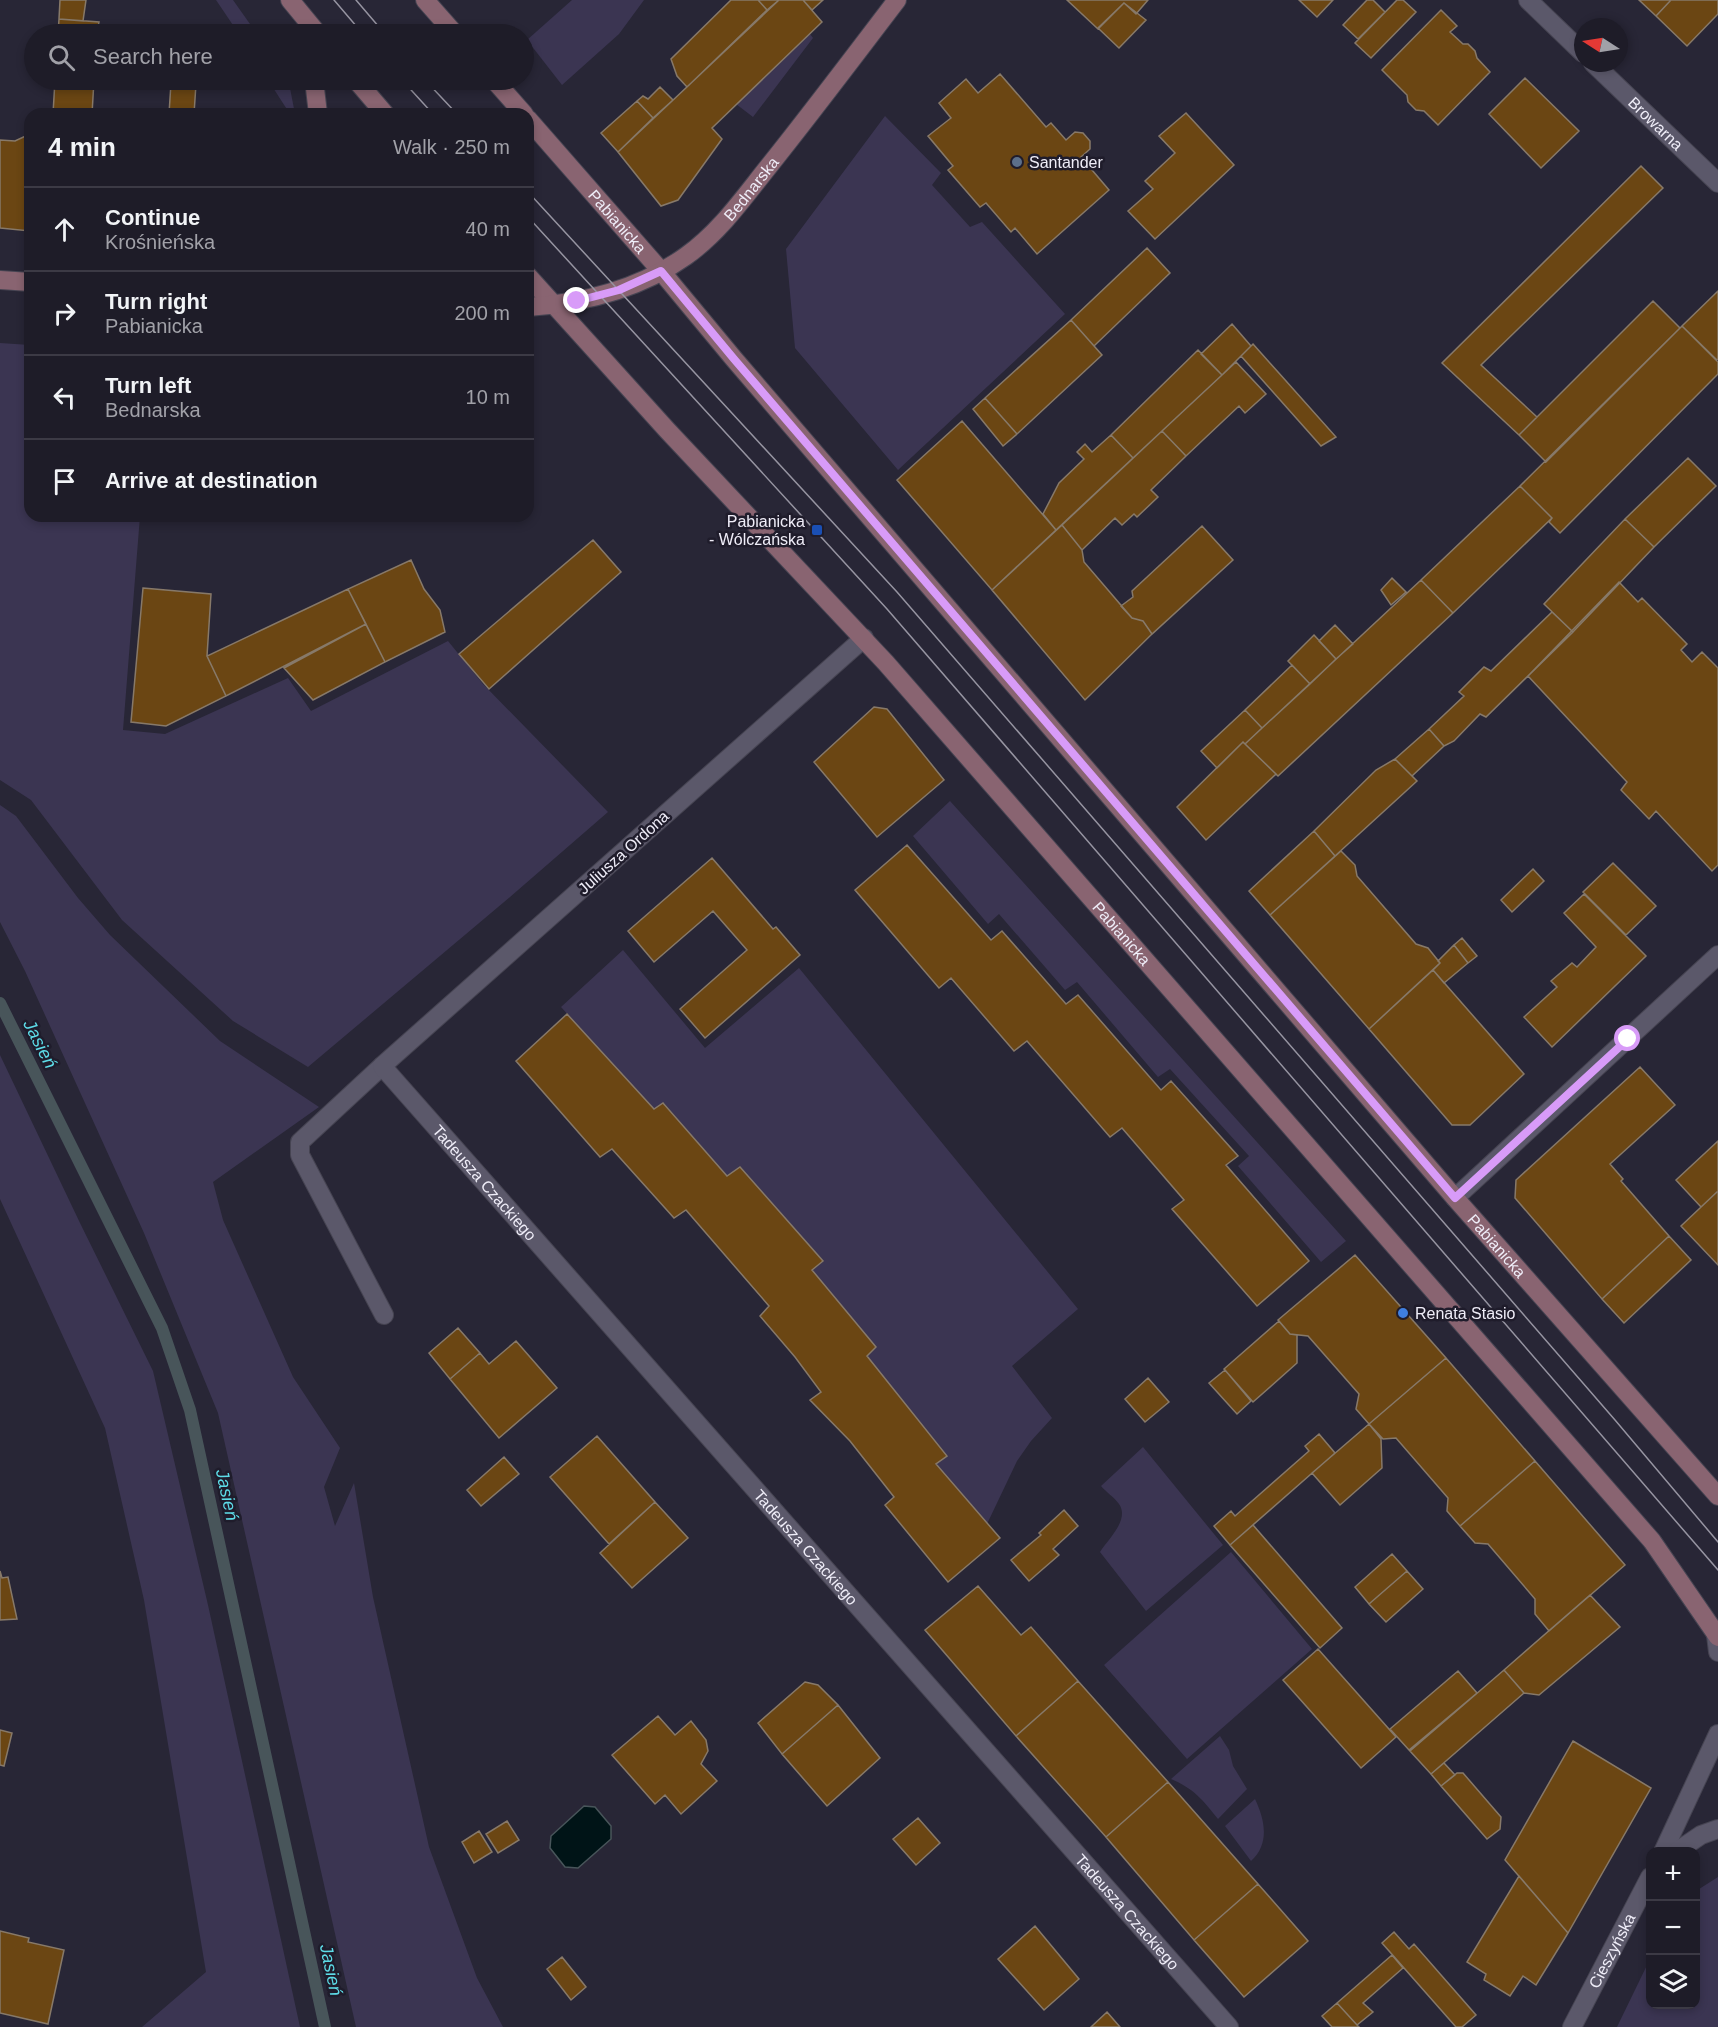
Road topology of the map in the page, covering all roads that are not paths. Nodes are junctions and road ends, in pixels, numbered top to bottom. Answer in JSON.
{"nodes":[{"id":1,"x":424,"y":0,"type":"edge"},
{"id":2,"x":897,"y":0,"type":"edge"},
{"id":3,"x":1528,"y":0,"type":"edge"},
{"id":4,"x":292,"y":3,"type":"edge"},
{"id":5,"x":299,"y":24,"type":"edge"},
{"id":6,"x":310,"y":24,"type":"edge"},
{"id":7,"x":446,"y":24,"type":"edge"},
{"id":8,"x":1574,"y":44,"type":"edge"},
{"id":9,"x":1602,"y":72,"type":"edge"},
{"id":10,"x":315,"y":90,"type":"edge"},
{"id":11,"x":365,"y":90,"type":"edge"},
{"id":12,"x":503,"y":90,"type":"edge"},
{"id":13,"x":317,"y":108,"type":"edge"},
{"id":14,"x":380,"y":108,"type":"edge"},
{"id":15,"x":519,"y":108,"type":"edge"},
{"id":16,"x":534,"y":126,"type":"edge"},
{"id":17,"x":1718,"y":183,"type":"edge"},
{"id":18,"x":661,"y":271,"type":"junction"},
{"id":19,"x":0,"y":280,"type":"edge"},
{"id":20,"x":24,"y":282,"type":"edge"},
{"id":21,"x":534,"y":283,"type":"edge"},
{"id":22,"x":553,"y":305,"type":"junction"},
{"id":23,"x":534,"y":307,"type":"edge"},
{"id":24,"x":864,"y":638,"type":"junction"},
{"id":25,"x":1718,"y":955,"type":"edge"},
{"id":26,"x":382,"y":1066,"type":"junction"},
{"id":27,"x":1455,"y":1198,"type":"junction"},
{"id":28,"x":384,"y":1316,"type":"dead end"},
{"id":29,"x":1718,"y":1496,"type":"edge"},
{"id":30,"x":1717,"y":1642,"type":"edge"},
{"id":31,"x":1718,"y":1734,"type":"edge"},
{"id":32,"x":1718,"y":1829,"type":"edge"},
{"id":33,"x":1666,"y":1847,"type":"edge"},
{"id":34,"x":1682,"y":1847,"type":"edge"},
{"id":35,"x":1646,"y":1885,"type":"edge"},
{"id":36,"x":1229,"y":2027,"type":"edge"},
{"id":37,"x":1572,"y":2027,"type":"edge"}],
"edges":[{"from":1,"to":7,"type":"street"},
{"from":2,"to":18,"type":"street","name":"Bednarska"},
{"from":3,"to":8,"type":"street"},
{"from":4,"to":5,"type":"street"},
{"from":4,"to":6,"type":"street"},
{"from":9,"to":17,"type":"street","name":"Browarna"},
{"from":10,"to":13,"type":"street"},
{"from":11,"to":14,"type":"street"},
{"from":12,"to":15,"type":"street"},
{"from":16,"to":18,"type":"street","name":"Pabianicka"},
{"from":18,"to":22,"type":"street","name":"Bednarska"},
{"from":18,"to":27,"type":"street","name":"Pabianicka"},
{"from":19,"to":20,"type":"street"},
{"from":21,"to":22,"type":"street","name":"Pabianicka"},
{"from":22,"to":23,"type":"street","name":"Bednarska"},
{"from":22,"to":24,"type":"street","name":"Pabianicka"},
{"from":24,"to":26,"type":"street","name":"Juliusza Ordona"},
{"from":24,"to":30,"type":"street","name":"Pabianicka"},
{"from":25,"to":27,"type":"street"},
{"from":26,"to":28,"type":"street","name":"Juliusza Ordona"},
{"from":26,"to":36,"type":"street","name":"Tadeusza Czackiego"},
{"from":27,"to":29,"type":"street","name":"Pabianicka"},
{"from":31,"to":33,"type":"street"},
{"from":32,"to":34,"type":"street"},
{"from":35,"to":37,"type":"street","name":"Cieszyńska"}]}
